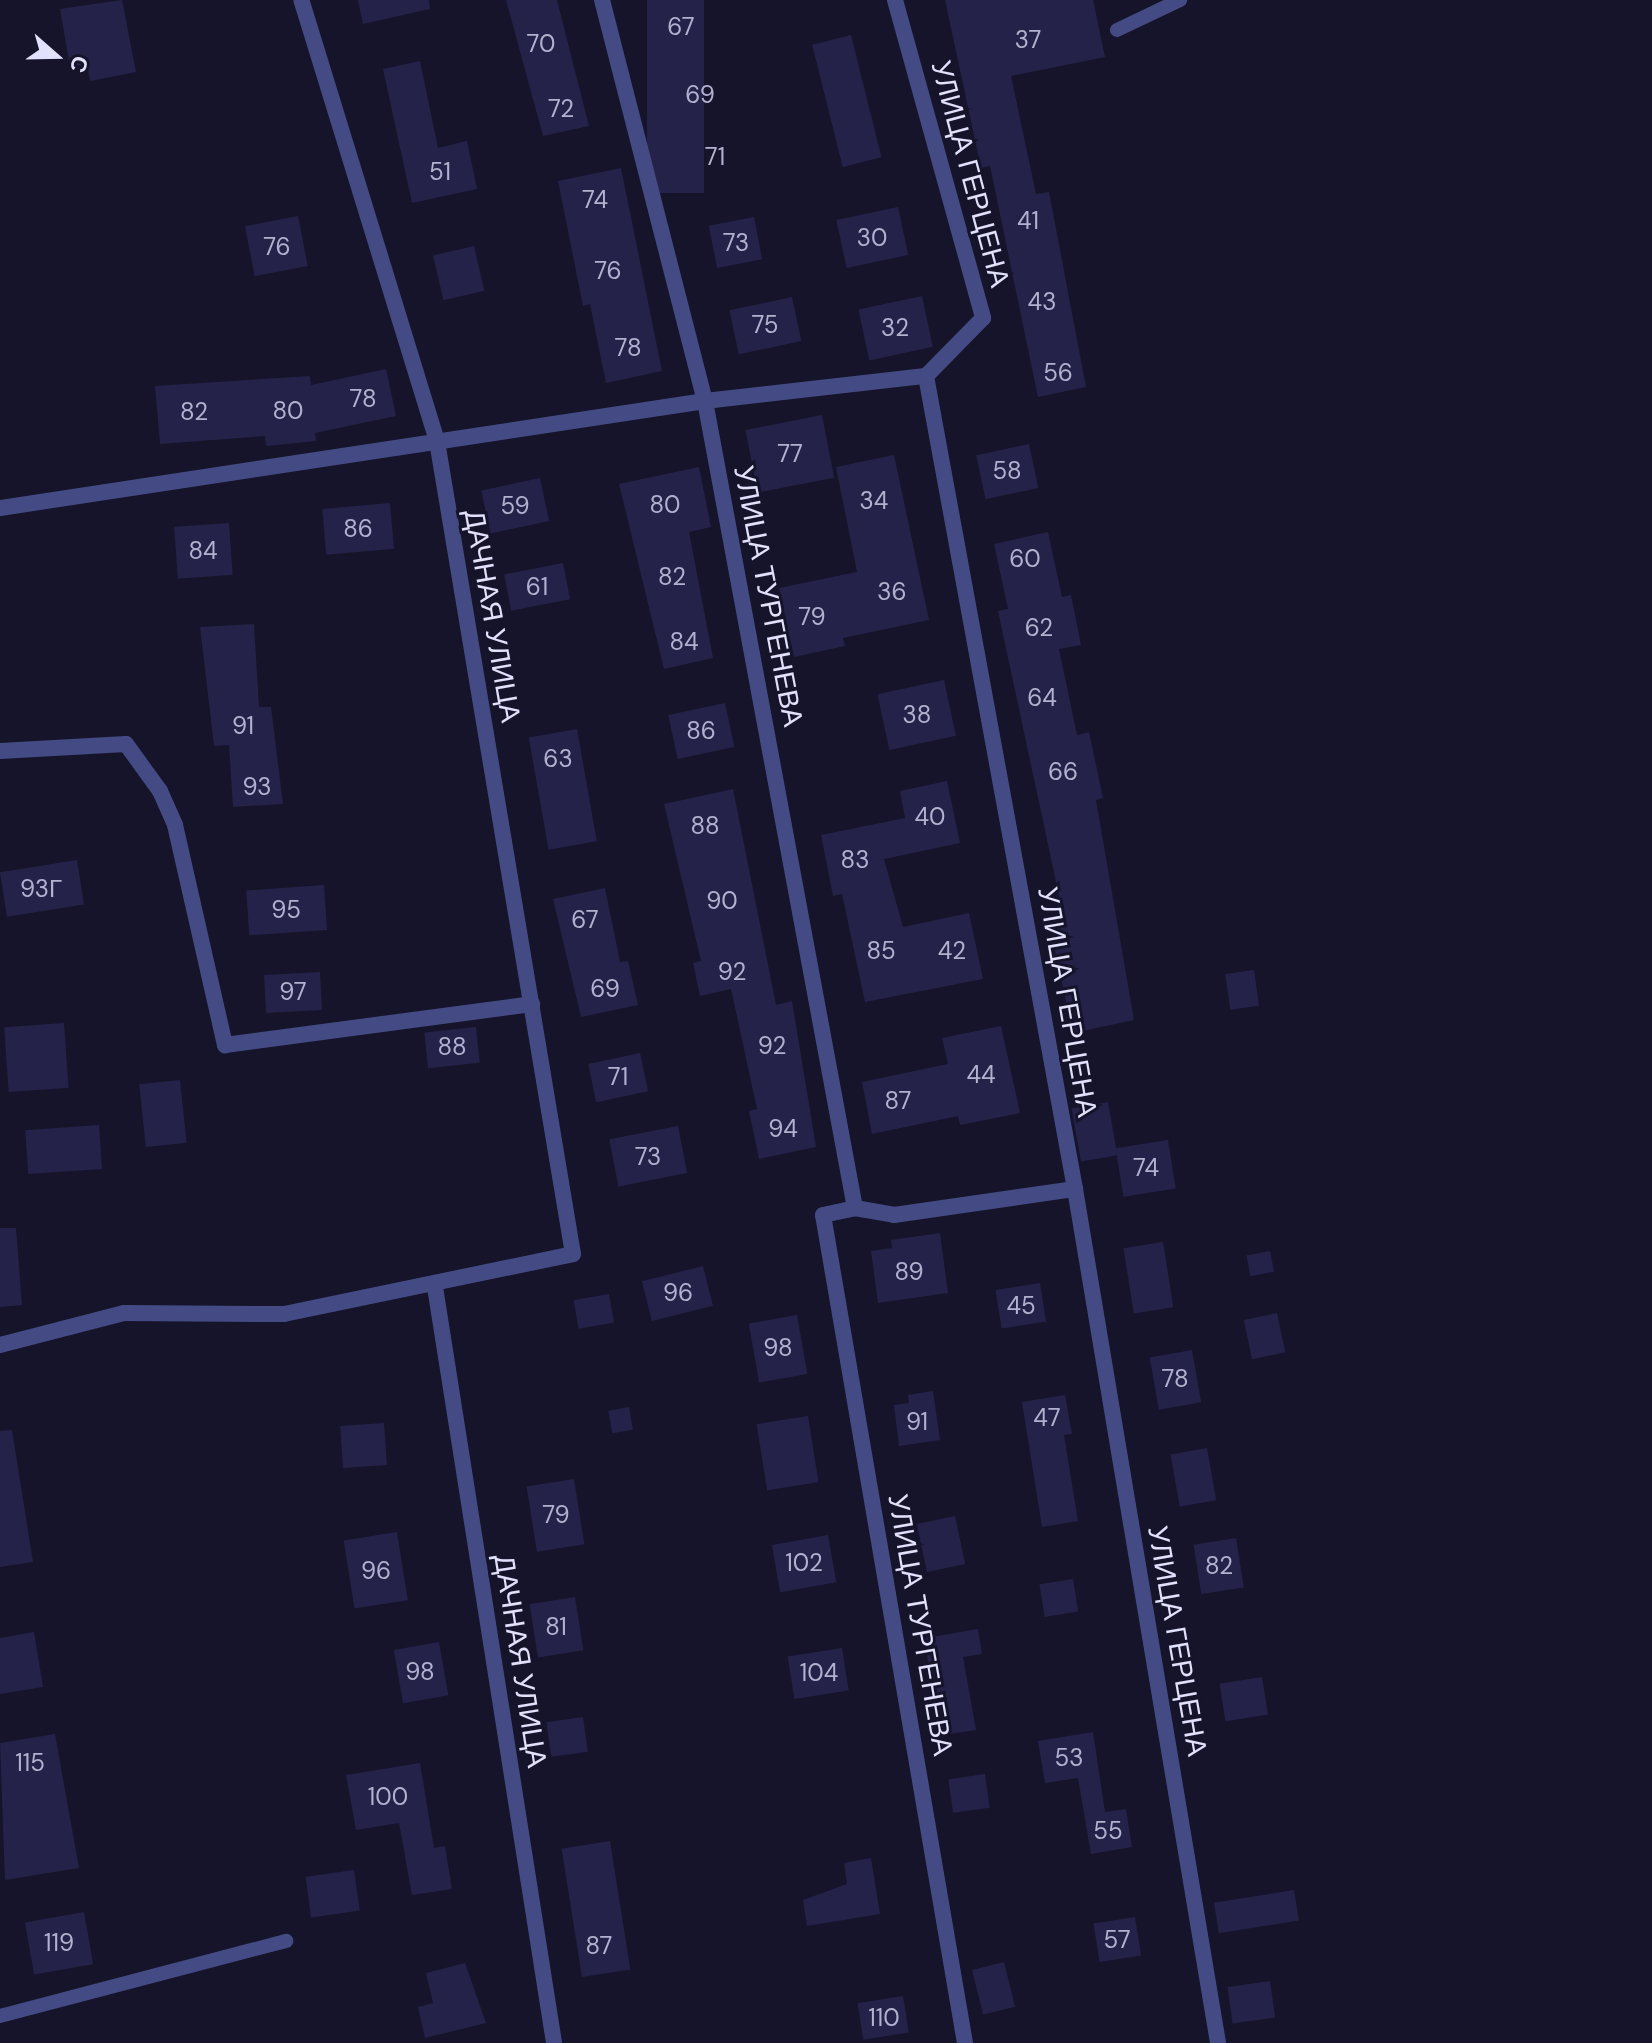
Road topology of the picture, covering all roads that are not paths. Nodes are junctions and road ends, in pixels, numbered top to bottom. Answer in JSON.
{"nodes":[{"id":1,"x":301,"y":0,"type":"edge"},
{"id":2,"x":602,"y":0,"type":"edge"},
{"id":3,"x":895,"y":0,"type":"edge"},
{"id":4,"x":1180,"y":0,"type":"edge"},
{"id":5,"x":1117,"y":30,"type":"dead end"},
{"id":6,"x":926,"y":376,"type":"junction"},
{"id":7,"x":705,"y":401,"type":"junction"},
{"id":8,"x":437,"y":441,"type":"junction"},
{"id":9,"x":0,"y":508,"type":"edge"},
{"id":10,"x":0,"y":751,"type":"edge"},
{"id":11,"x":532,"y":1004,"type":"junction"},
{"id":12,"x":1075,"y":1189,"type":"junction"},
{"id":13,"x":855,"y":1208,"type":"junction"},
{"id":14,"x":435,"y":1287,"type":"junction"},
{"id":15,"x":0,"y":1345,"type":"edge"},
{"id":16,"x":286,"y":1941,"type":"dead end"},
{"id":17,"x":0,"y":2016,"type":"edge"},
{"id":18,"x":554,"y":2043,"type":"edge"},
{"id":19,"x":965,"y":2043,"type":"edge"},
{"id":20,"x":1218,"y":2043,"type":"edge"}],
"edges":[{"from":1,"to":8,"type":"street","name":"ДАЧНАЯ УЛИЦА"},
{"from":2,"to":7,"type":"street","name":"УЛИЦА ТУРГЕНЕВА"},
{"from":3,"to":6,"type":"street","name":"УЛИЦА ГЕРЦЕНА"},
{"from":4,"to":5,"type":"lane"},
{"from":6,"to":7,"type":"street"},
{"from":6,"to":12,"type":"street","name":"УЛИЦА ГЕРЦЕНА"},
{"from":7,"to":8,"type":"street"},
{"from":7,"to":13,"type":"street","name":"УЛИЦА ТУРГЕНЕВА"},
{"from":8,"to":9,"type":"street"},
{"from":8,"to":11,"type":"street","name":"ДАЧНАЯ УЛИЦА"},
{"from":10,"to":11,"type":"street"},
{"from":11,"to":14,"type":"street","name":"ДАЧНАЯ УЛИЦА"},
{"from":12,"to":13,"type":"street"},
{"from":12,"to":20,"type":"street","name":"УЛИЦА ГЕРЦЕНА"},
{"from":13,"to":19,"type":"street","name":"УЛИЦА ТУРГЕНЕВА"},
{"from":14,"to":15,"type":"street"},
{"from":14,"to":18,"type":"street","name":"ДАЧНАЯ УЛИЦА"},
{"from":16,"to":17,"type":"lane"}]}
